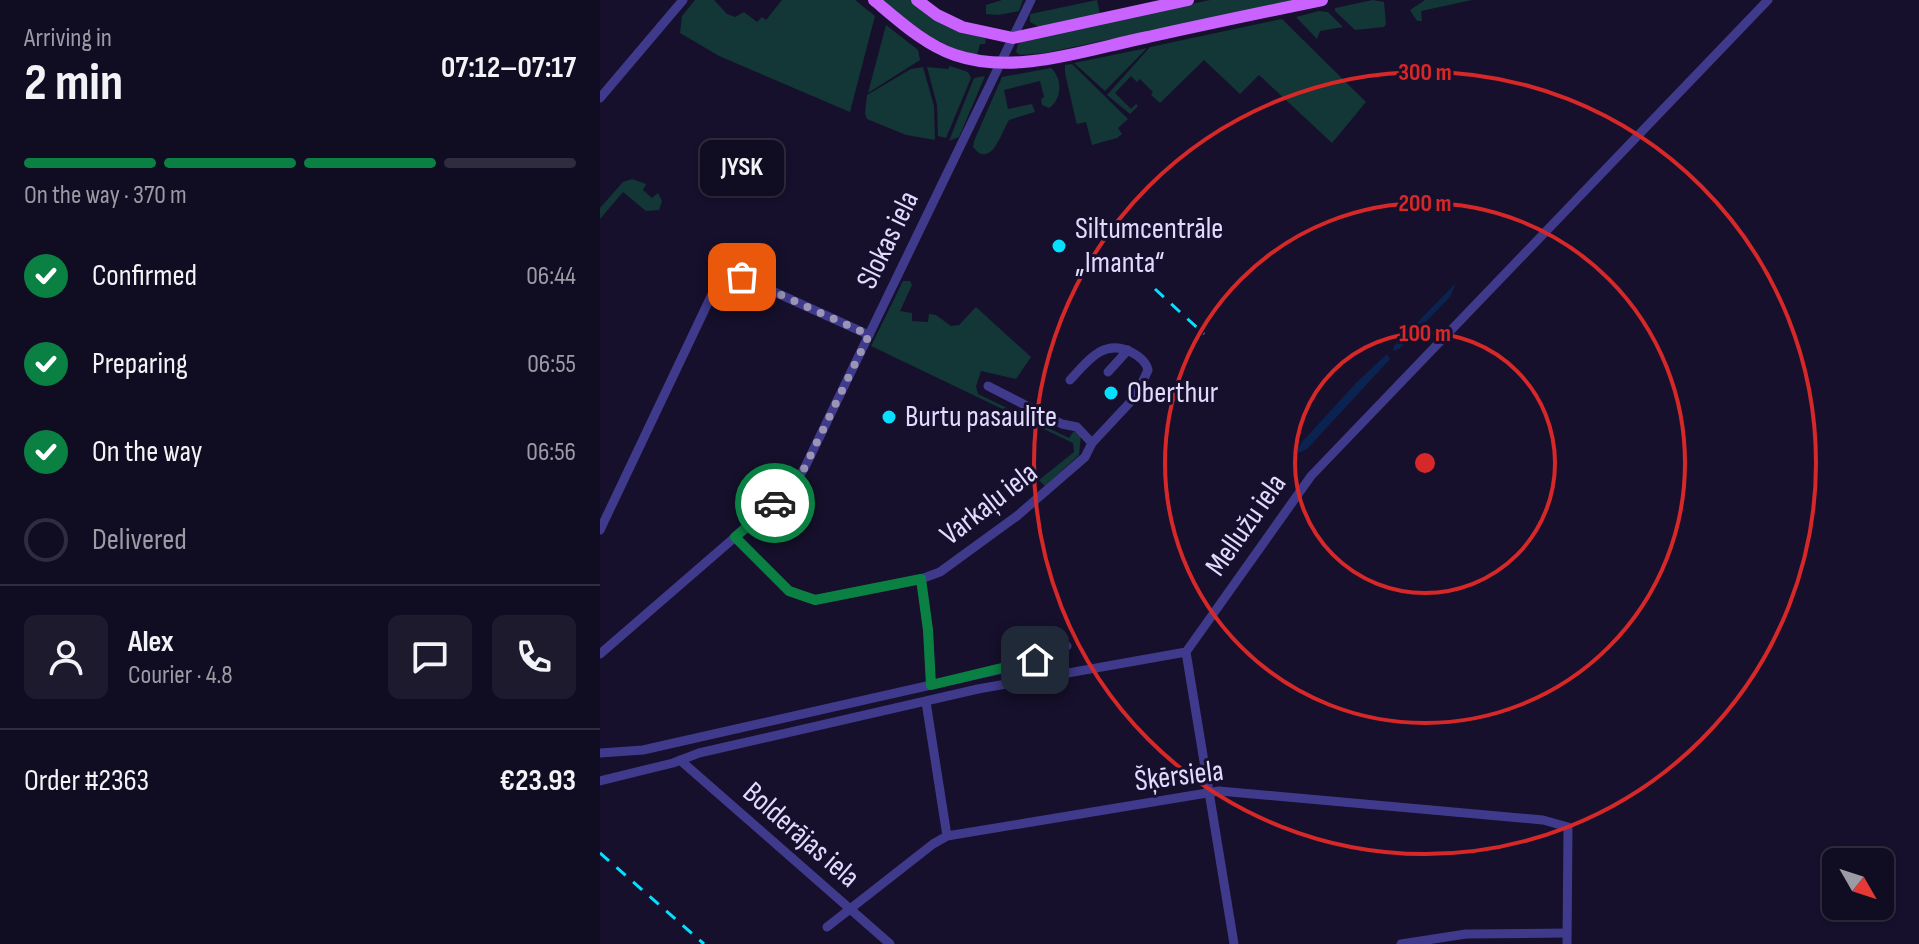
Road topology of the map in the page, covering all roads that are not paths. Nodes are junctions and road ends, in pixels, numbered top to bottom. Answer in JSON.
{"nodes":[{"id":1,"x":683,"y":0,"type":"edge"},
{"id":2,"x":874,"y":0,"type":"edge"},
{"id":3,"x":917,"y":0,"type":"edge"},
{"id":4,"x":1031,"y":0,"type":"edge"},
{"id":5,"x":1188,"y":0,"type":"edge"},
{"id":6,"x":1322,"y":0,"type":"edge"},
{"id":7,"x":1768,"y":0,"type":"edge"},
{"id":8,"x":1013,"y":38,"type":"junction"},
{"id":9,"x":1001,"y":62,"type":"junction"},
{"id":10,"x":600,"y":98,"type":"edge"},
{"id":11,"x":869,"y":335,"type":"junction"},
{"id":12,"x":1128,"y":350,"type":"junction"},
{"id":13,"x":1108,"y":372,"type":"dead end"},
{"id":14,"x":1070,"y":380,"type":"dead end"},
{"id":15,"x":988,"y":386,"type":"dead end"},
{"id":16,"x":1092,"y":443,"type":"junction"},
{"id":17,"x":600,"y":530,"type":"edge"},
{"id":18,"x":735,"y":537,"type":"junction"},
{"id":19,"x":921,"y":579,"type":"junction"},
{"id":20,"x":1067,"y":646,"type":"dead end"},
{"id":21,"x":1186,"y":652,"type":"junction"},
{"id":22,"x":600,"y":654,"type":"edge"},
{"id":23,"x":931,"y":685,"type":"junction"},
{"id":24,"x":926,"y":702,"type":"junction"},
{"id":25,"x":600,"y":753,"type":"edge"},
{"id":26,"x":680,"y":760,"type":"junction"},
{"id":27,"x":600,"y":781,"type":"edge"},
{"id":28,"x":1209,"y":792,"type":"junction"},
{"id":29,"x":947,"y":836,"type":"junction"},
{"id":30,"x":850,"y":909,"type":"junction"},
{"id":31,"x":827,"y":927,"type":"dead end"},
{"id":32,"x":1567,"y":938,"type":"edge"},
{"id":33,"x":890,"y":944,"type":"edge"},
{"id":34,"x":1234,"y":944,"type":"edge"},
{"id":35,"x":1401,"y":944,"type":"edge"}],
"edges":[{"from":1,"to":10,"type":"street"},
{"from":2,"to":9,"type":"main road"},
{"from":3,"to":8,"type":"main road"},
{"from":4,"to":8,"type":"street","name":"Slokas iela"},
{"from":5,"to":8,"type":"main road"},
{"from":6,"to":9,"type":"main road"},
{"from":7,"to":21,"type":"street","name":"Mellužu iela"},
{"from":8,"to":9,"type":"street","name":"Slokas iela"},
{"from":9,"to":11,"type":"street","name":"Slokas iela"},
{"from":11,"to":17,"type":"street"},
{"from":11,"to":18,"type":"street","name":"Slokas iela"},
{"from":12,"to":13,"type":"street"},
{"from":12,"to":14,"type":"street"},
{"from":12,"to":16,"type":"street","name":"Varkaļu iela"},
{"from":15,"to":16,"type":"street"},
{"from":16,"to":19,"type":"street","name":"Varkaļu iela"},
{"from":18,"to":19,"type":"street","name":"Varkaļu iela"},
{"from":18,"to":22,"type":"street","name":"Slokas iela"},
{"from":19,"to":23,"type":"street"},
{"from":20,"to":23,"type":"street"},
{"from":21,"to":24,"type":"street"},
{"from":21,"to":28,"type":"street"},
{"from":23,"to":25,"type":"street"},
{"from":24,"to":26,"type":"street"},
{"from":24,"to":29,"type":"street"},
{"from":26,"to":27,"type":"street"},
{"from":26,"to":30,"type":"street","name":"Bolderājas iela"},
{"from":28,"to":29,"type":"street","name":"Šķērsiela"},
{"from":28,"to":32,"type":"street","name":"Šķērsiela"},
{"from":28,"to":34,"type":"street"},
{"from":29,"to":30,"type":"street","name":"Šķērsiela"},
{"from":30,"to":31,"type":"street","name":"Šķērsiela"},
{"from":30,"to":33,"type":"street","name":"Bolderājas iela"},
{"from":32,"to":35,"type":"street"}]}
